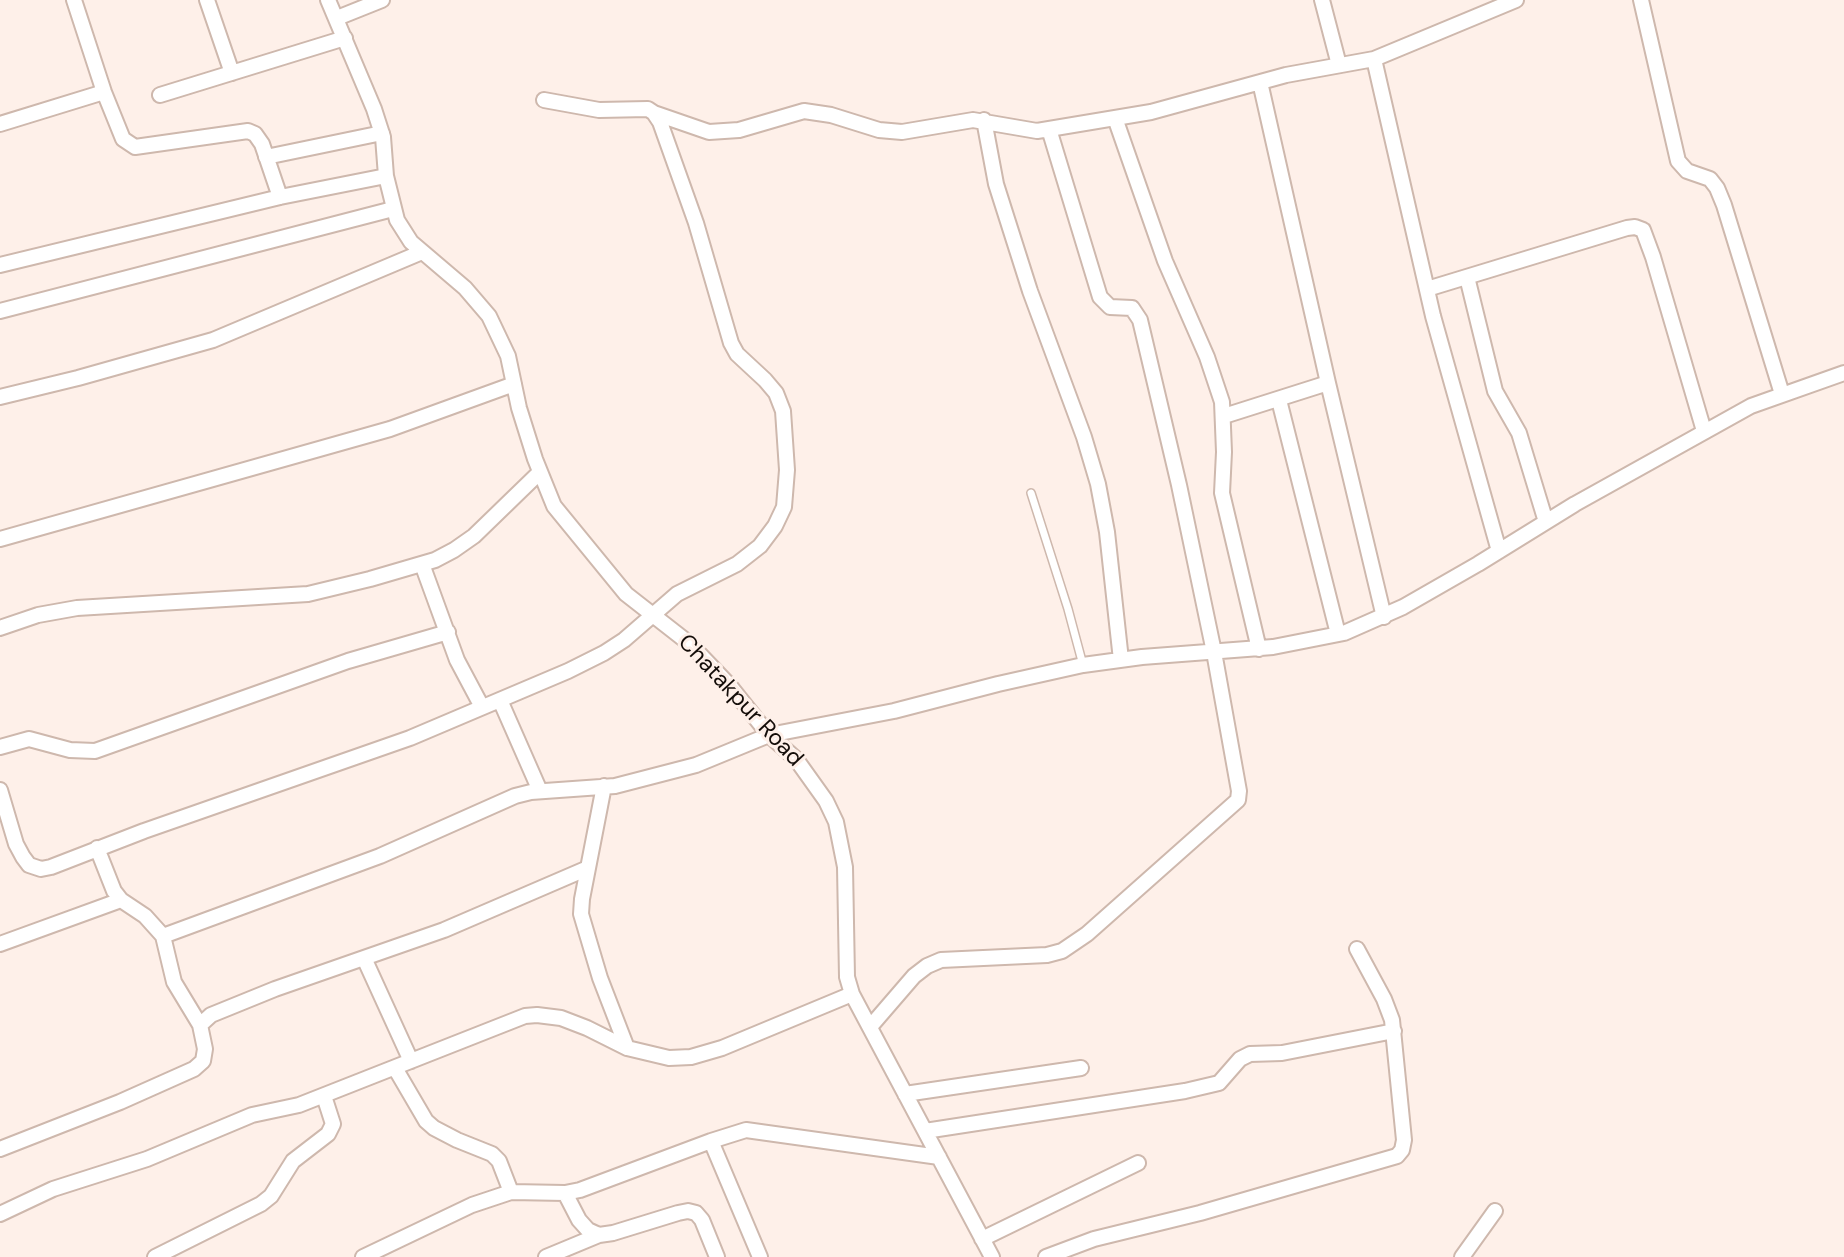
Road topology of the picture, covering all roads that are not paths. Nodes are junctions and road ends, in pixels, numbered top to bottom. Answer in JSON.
{"nodes":[{"id":1,"x":74,"y":0,"type":"edge"},
{"id":2,"x":207,"y":0,"type":"edge"},
{"id":3,"x":328,"y":0,"type":"edge"},
{"id":4,"x":382,"y":0,"type":"edge"},
{"id":5,"x":1322,"y":0,"type":"edge"},
{"id":6,"x":1516,"y":0,"type":"edge"},
{"id":7,"x":1641,"y":0,"type":"edge"},
{"id":8,"x":337,"y":19,"type":"junction"},
{"id":9,"x":345,"y":38,"type":"junction"},
{"id":10,"x":1374,"y":59,"type":"junction"},
{"id":11,"x":1339,"y":65,"type":"junction"},
{"id":12,"x":232,"y":73,"type":"junction"},
{"id":13,"x":1260,"y":82,"type":"junction"},
{"id":14,"x":104,"y":92,"type":"junction"},
{"id":15,"x":160,"y":95,"type":"dead end"},
{"id":16,"x":544,"y":100,"type":"dead end"},
{"id":17,"x":654,"y":113,"type":"junction"},
{"id":18,"x":1115,"y":118,"type":"junction"},
{"id":19,"x":984,"y":120,"type":"junction"},
{"id":20,"x":0,"y":124,"type":"edge"},
{"id":21,"x":1048,"y":129,"type":"junction"},
{"id":22,"x":382,"y":133,"type":"junction"},
{"id":23,"x":266,"y":157,"type":"junction"},
{"id":24,"x":386,"y":176,"type":"junction"},
{"id":25,"x":280,"y":197,"type":"junction"},
{"id":26,"x":393,"y":209,"type":"junction"},
{"id":27,"x":422,"y":252,"type":"junction"},
{"id":28,"x":0,"y":265,"type":"edge"},
{"id":29,"x":1467,"y":277,"type":"junction"},
{"id":30,"x":1427,"y":289,"type":"junction"},
{"id":31,"x":0,"y":311,"type":"edge"},
{"id":32,"x":1844,"y":373,"type":"edge"},
{"id":33,"x":1328,"y":383,"type":"junction"},
{"id":34,"x":514,"y":384,"type":"junction"},
{"id":35,"x":1783,"y":394,"type":"junction"},
{"id":36,"x":0,"y":397,"type":"edge"},
{"id":37,"x":1279,"y":400,"type":"junction"},
{"id":38,"x":1224,"y":416,"type":"junction"},
{"id":39,"x":1704,"y":431,"type":"junction"},
{"id":40,"x":540,"y":472,"type":"junction"},
{"id":41,"x":1031,"y":493,"type":"dead end"},
{"id":42,"x":1546,"y":522,"type":"junction"},
{"id":43,"x":0,"y":539,"type":"edge"},
{"id":44,"x":1499,"y":551,"type":"junction"},
{"id":45,"x":422,"y":564,"type":"junction"},
{"id":46,"x":654,"y":616,"type":"junction"},
{"id":47,"x":1384,"y":617,"type":"junction"},
{"id":48,"x":0,"y":628,"type":"edge"},
{"id":49,"x":447,"y":632,"type":"junction"},
{"id":50,"x":1338,"y":634,"type":"junction"},
{"id":51,"x":1259,"y":649,"type":"junction"},
{"id":52,"x":1214,"y":652,"type":"junction"},
{"id":53,"x":1121,"y":660,"type":"junction"},
{"id":54,"x":1083,"y":665,"type":"junction"},
{"id":55,"x":500,"y":700,"type":"junction"},
{"id":56,"x":482,"y":707,"type":"junction"},
{"id":57,"x":769,"y":735,"type":"junction"},
{"id":58,"x":0,"y":747,"type":"edge"},
{"id":59,"x":604,"y":786,"type":"junction"},
{"id":60,"x":0,"y":790,"type":"edge"},
{"id":61,"x":540,"y":791,"type":"junction"},
{"id":62,"x":97,"y":848,"type":"junction"},
{"id":63,"x":588,"y":868,"type":"junction"},
{"id":64,"x":121,"y":900,"type":"junction"},
{"id":65,"x":163,"y":936,"type":"junction"},
{"id":66,"x":0,"y":944,"type":"edge"},
{"id":67,"x":1357,"y":949,"type":"dead end"},
{"id":68,"x":364,"y":958,"type":"junction"},
{"id":69,"x":852,"y":994,"type":"junction"},
{"id":70,"x":200,"y":1024,"type":"junction"},
{"id":71,"x":870,"y":1027,"type":"junction"},
{"id":72,"x":1394,"y":1031,"type":"junction"},
{"id":73,"x":627,"y":1048,"type":"junction"},
{"id":74,"x":411,"y":1061,"type":"junction"},
{"id":75,"x":395,"y":1068,"type":"junction"},
{"id":76,"x":1082,"y":1068,"type":"dead end"},
{"id":77,"x":905,"y":1094,"type":"junction"},
{"id":78,"x":324,"y":1096,"type":"junction"},
{"id":79,"x":925,"y":1131,"type":"junction"},
{"id":80,"x":711,"y":1141,"type":"junction"},
{"id":81,"x":0,"y":1149,"type":"edge"},
{"id":82,"x":939,"y":1157,"type":"junction"},
{"id":83,"x":1138,"y":1163,"type":"dead end"},
{"id":84,"x":510,"y":1192,"type":"junction"},
{"id":85,"x":565,"y":1193,"type":"junction"},
{"id":86,"x":1495,"y":1211,"type":"dead end"},
{"id":87,"x":0,"y":1214,"type":"edge"},
{"id":88,"x":599,"y":1235,"type":"junction"},
{"id":89,"x":982,"y":1239,"type":"junction"},
{"id":90,"x":155,"y":1257,"type":"edge"},
{"id":91,"x":363,"y":1257,"type":"edge"},
{"id":92,"x":546,"y":1257,"type":"edge"},
{"id":93,"x":717,"y":1257,"type":"edge"},
{"id":94,"x":760,"y":1257,"type":"edge"},
{"id":95,"x":992,"y":1257,"type":"edge"},
{"id":96,"x":1046,"y":1257,"type":"edge"},
{"id":97,"x":1462,"y":1257,"type":"edge"}],
"edges":[{"from":1,"to":14,"type":"street"},
{"from":2,"to":12,"type":"street"},
{"from":3,"to":8,"type":"street","name":"Chatakpur Road"},
{"from":4,"to":8,"type":"street"},
{"from":5,"to":11,"type":"street"},
{"from":6,"to":10,"type":"street"},
{"from":7,"to":35,"type":"street"},
{"from":8,"to":9,"type":"street","name":"Chatakpur Road"},
{"from":9,"to":12,"type":"street"},
{"from":9,"to":22,"type":"street","name":"Chatakpur Road"},
{"from":10,"to":11,"type":"street"},
{"from":10,"to":30,"type":"street"},
{"from":11,"to":13,"type":"street"},
{"from":12,"to":15,"type":"street"},
{"from":13,"to":18,"type":"street"},
{"from":13,"to":33,"type":"street"},
{"from":14,"to":20,"type":"street"},
{"from":14,"to":23,"type":"street"},
{"from":16,"to":17,"type":"street"},
{"from":17,"to":19,"type":"street"},
{"from":17,"to":46,"type":"street"},
{"from":18,"to":21,"type":"street"},
{"from":18,"to":38,"type":"street"},
{"from":19,"to":21,"type":"street"},
{"from":19,"to":53,"type":"street"},
{"from":21,"to":52,"type":"street"},
{"from":22,"to":23,"type":"street"},
{"from":22,"to":24,"type":"street","name":"Chatakpur Road"},
{"from":23,"to":25,"type":"street"},
{"from":24,"to":25,"type":"street"},
{"from":24,"to":26,"type":"street","name":"Chatakpur Road"},
{"from":25,"to":28,"type":"street"},
{"from":26,"to":27,"type":"street","name":"Chatakpur Road"},
{"from":26,"to":31,"type":"street"},
{"from":27,"to":34,"type":"street","name":"Chatakpur Road"},
{"from":27,"to":36,"type":"street"},
{"from":29,"to":30,"type":"street"},
{"from":29,"to":39,"type":"street"},
{"from":29,"to":42,"type":"street"},
{"from":30,"to":44,"type":"street"},
{"from":32,"to":35,"type":"street"},
{"from":33,"to":37,"type":"street"},
{"from":33,"to":47,"type":"street"},
{"from":34,"to":40,"type":"street","name":"Chatakpur Road"},
{"from":34,"to":43,"type":"street"},
{"from":35,"to":39,"type":"street"},
{"from":37,"to":38,"type":"street"},
{"from":37,"to":50,"type":"street"},
{"from":38,"to":51,"type":"street"},
{"from":39,"to":42,"type":"street"},
{"from":40,"to":45,"type":"street"},
{"from":40,"to":46,"type":"street","name":"Chatakpur Road"},
{"from":41,"to":54,"type":"lane"},
{"from":42,"to":44,"type":"street"},
{"from":44,"to":47,"type":"street"},
{"from":45,"to":48,"type":"street"},
{"from":45,"to":49,"type":"street"},
{"from":46,"to":55,"type":"street"},
{"from":46,"to":57,"type":"street","name":"Chatakpur Road"},
{"from":47,"to":50,"type":"street"},
{"from":49,"to":56,"type":"street"},
{"from":49,"to":58,"type":"street"},
{"from":50,"to":51,"type":"street"},
{"from":51,"to":52,"type":"street"},
{"from":52,"to":53,"type":"street"},
{"from":52,"to":71,"type":"street"},
{"from":53,"to":54,"type":"street"},
{"from":54,"to":57,"type":"street"},
{"from":55,"to":56,"type":"street"},
{"from":55,"to":61,"type":"street"},
{"from":56,"to":62,"type":"street"},
{"from":57,"to":59,"type":"street"},
{"from":57,"to":69,"type":"street","name":"Chatakpur Road"},
{"from":59,"to":61,"type":"street"},
{"from":59,"to":63,"type":"street"},
{"from":60,"to":62,"type":"street"},
{"from":61,"to":65,"type":"street"},
{"from":62,"to":64,"type":"street"},
{"from":63,"to":68,"type":"street"},
{"from":63,"to":73,"type":"street"},
{"from":64,"to":65,"type":"street"},
{"from":64,"to":66,"type":"street"},
{"from":65,"to":70,"type":"street"},
{"from":67,"to":72,"type":"street"},
{"from":68,"to":70,"type":"street"},
{"from":68,"to":74,"type":"street"},
{"from":69,"to":71,"type":"street","name":"Chatakpur Road"},
{"from":69,"to":73,"type":"street"},
{"from":70,"to":81,"type":"street"},
{"from":71,"to":77,"type":"street","name":"Chatakpur Road"},
{"from":72,"to":79,"type":"street"},
{"from":72,"to":96,"type":"street"},
{"from":73,"to":74,"type":"street"},
{"from":74,"to":75,"type":"street"},
{"from":75,"to":78,"type":"street"},
{"from":75,"to":84,"type":"street"},
{"from":76,"to":77,"type":"street"},
{"from":77,"to":79,"type":"street","name":"Chatakpur Road"},
{"from":78,"to":87,"type":"street"},
{"from":78,"to":90,"type":"street"},
{"from":79,"to":82,"type":"street","name":"Chatakpur Road"},
{"from":80,"to":82,"type":"street"},
{"from":80,"to":85,"type":"street"},
{"from":80,"to":94,"type":"street"},
{"from":82,"to":89,"type":"street","name":"Chatakpur Road"},
{"from":83,"to":89,"type":"street"},
{"from":84,"to":85,"type":"street"},
{"from":84,"to":91,"type":"street"},
{"from":85,"to":88,"type":"street"},
{"from":86,"to":97,"type":"street"},
{"from":88,"to":92,"type":"street"},
{"from":88,"to":93,"type":"street"},
{"from":89,"to":95,"type":"street","name":"Chatakpur Road"}]}
